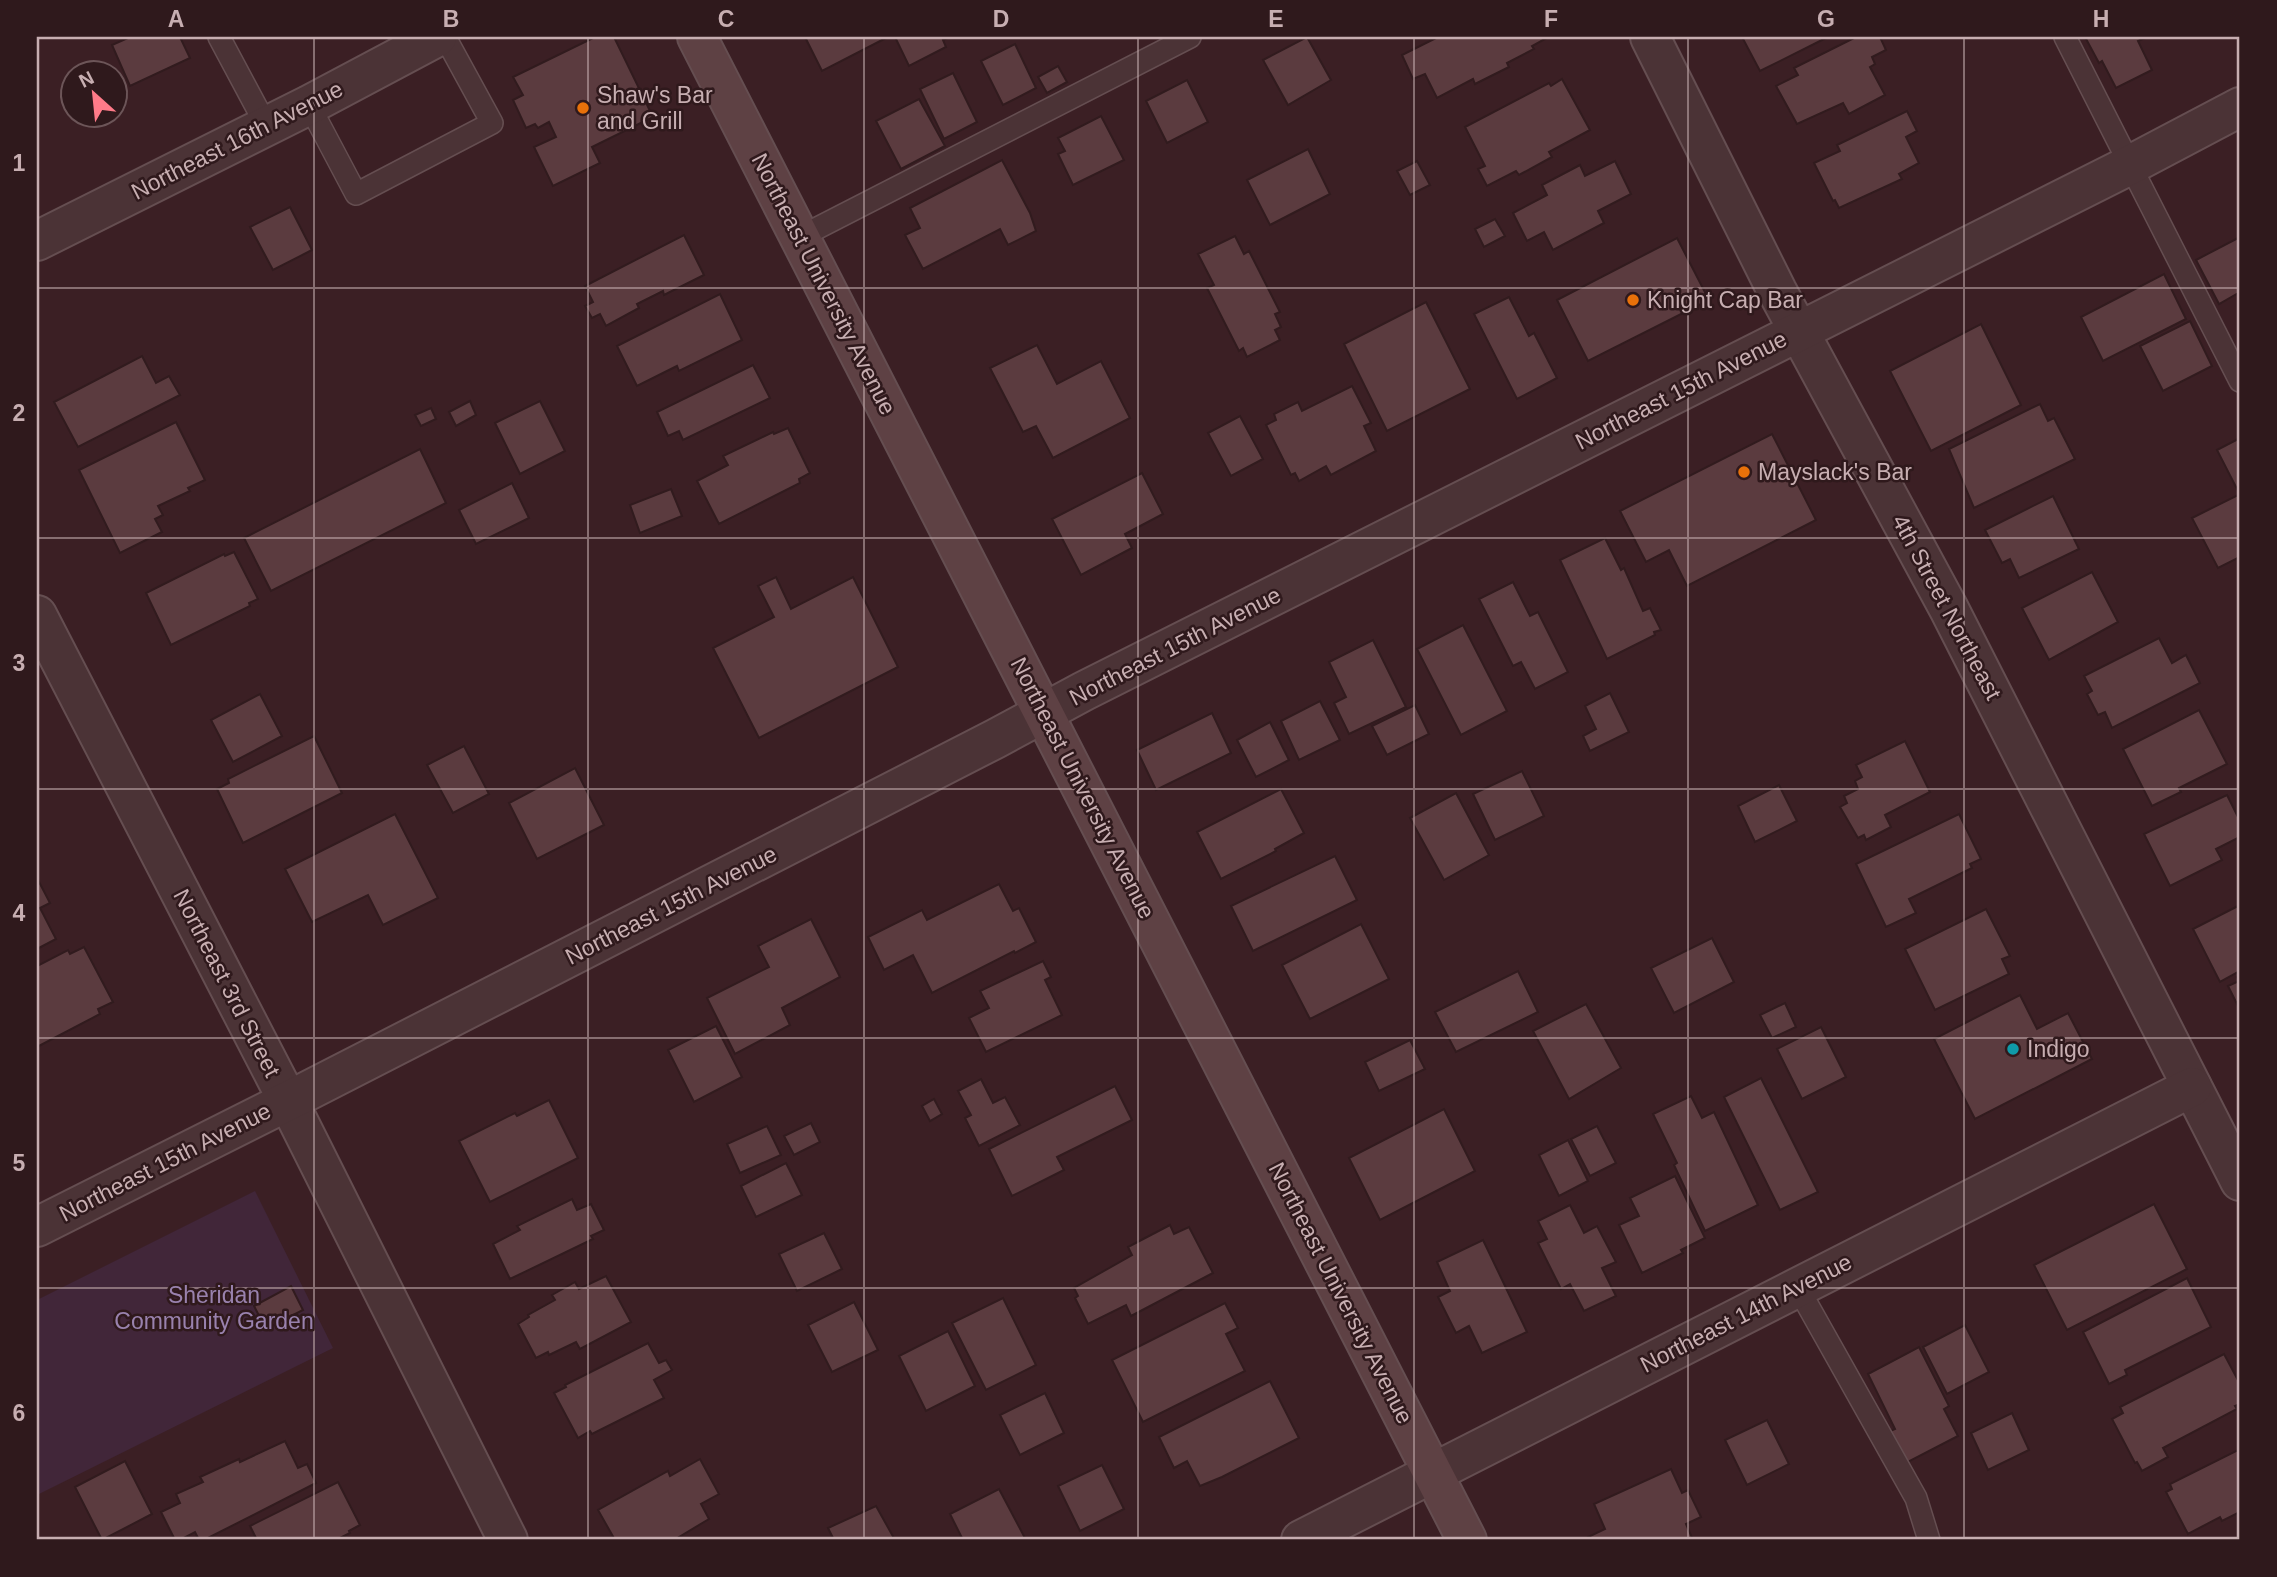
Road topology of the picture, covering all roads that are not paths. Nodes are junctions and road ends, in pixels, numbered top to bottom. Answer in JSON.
{"nodes":[{"id":1,"x":219,"y":37,"type":"edge"},
{"id":2,"x":436,"y":37,"type":"edge"},
{"id":3,"x":445,"y":37,"type":"edge"},
{"id":4,"x":697,"y":37,"type":"edge"},
{"id":5,"x":1190,"y":37,"type":"edge"},
{"id":6,"x":1650,"y":37,"type":"edge"},
{"id":7,"x":2065,"y":37,"type":"edge"},
{"id":8,"x":309,"y":105,"type":"junction"},
{"id":9,"x":2240,"y":107,"type":"edge"},
{"id":10,"x":266,"y":125,"type":"junction"},
{"id":11,"x":2130,"y":165,"type":"junction"},
{"id":12,"x":800,"y":237,"type":"junction"},
{"id":13,"x":37,"y":242,"type":"edge"},
{"id":14,"x":1798,"y":331,"type":"junction"},
{"id":15,"x":2240,"y":381,"type":"edge"},
{"id":16,"x":37,"y":615,"type":"edge"},
{"id":17,"x":1044,"y":713,"type":"junction"},
{"id":18,"x":2192,"y":1087,"type":"junction"},
{"id":19,"x":288,"y":1101,"type":"junction"},
{"id":20,"x":2240,"y":1181,"type":"edge"},
{"id":21,"x":37,"y":1227,"type":"edge"},
{"id":22,"x":1798,"y":1288,"type":"junction"},
{"id":23,"x":1432,"y":1473,"type":"junction"},
{"id":24,"x":508,"y":1540,"type":"edge"},
{"id":25,"x":1301,"y":1540,"type":"edge"},
{"id":26,"x":1467,"y":1540,"type":"edge"},
{"id":27,"x":1929,"y":1540,"type":"edge"}],
"edges":[{"from":1,"to":10,"type":"lane"},
{"from":2,"to":8,"type":"street","name":"Northeast 16th Avenue"},
{"from":3,"to":8,"type":"lane"},
{"from":4,"to":12,"type":"main road","name":"Northeast University Avenue"},
{"from":5,"to":12,"type":"lane"},
{"from":6,"to":14,"type":"street","name":"4th Street Northeast"},
{"from":7,"to":11,"type":"lane"},
{"from":8,"to":10,"type":"street","name":"Northeast 16th Avenue"},
{"from":9,"to":11,"type":"street","name":"Northeast 15th Avenue"},
{"from":10,"to":13,"type":"street","name":"Northeast 16th Avenue"},
{"from":11,"to":14,"type":"street","name":"Northeast 15th Avenue"},
{"from":11,"to":15,"type":"lane"},
{"from":12,"to":17,"type":"main road","name":"Northeast University Avenue"},
{"from":14,"to":17,"type":"street","name":"Northeast 15th Avenue"},
{"from":14,"to":18,"type":"street","name":"4th Street Northeast"},
{"from":16,"to":19,"type":"street","name":"Northeast 3rd Street"},
{"from":17,"to":19,"type":"street","name":"Northeast 15th Avenue"},
{"from":17,"to":23,"type":"main road","name":"Northeast University Avenue"},
{"from":18,"to":20,"type":"street","name":"4th Street Northeast"},
{"from":18,"to":22,"type":"street","name":"Northeast 14th Avenue"},
{"from":19,"to":21,"type":"street","name":"Northeast 15th Avenue"},
{"from":19,"to":24,"type":"street","name":"Northeast 3rd Street"},
{"from":22,"to":23,"type":"street","name":"Northeast 14th Avenue"},
{"from":22,"to":27,"type":"lane"},
{"from":23,"to":25,"type":"street","name":"Northeast 14th Avenue"},
{"from":23,"to":26,"type":"main road","name":"Northeast University Avenue"}]}
